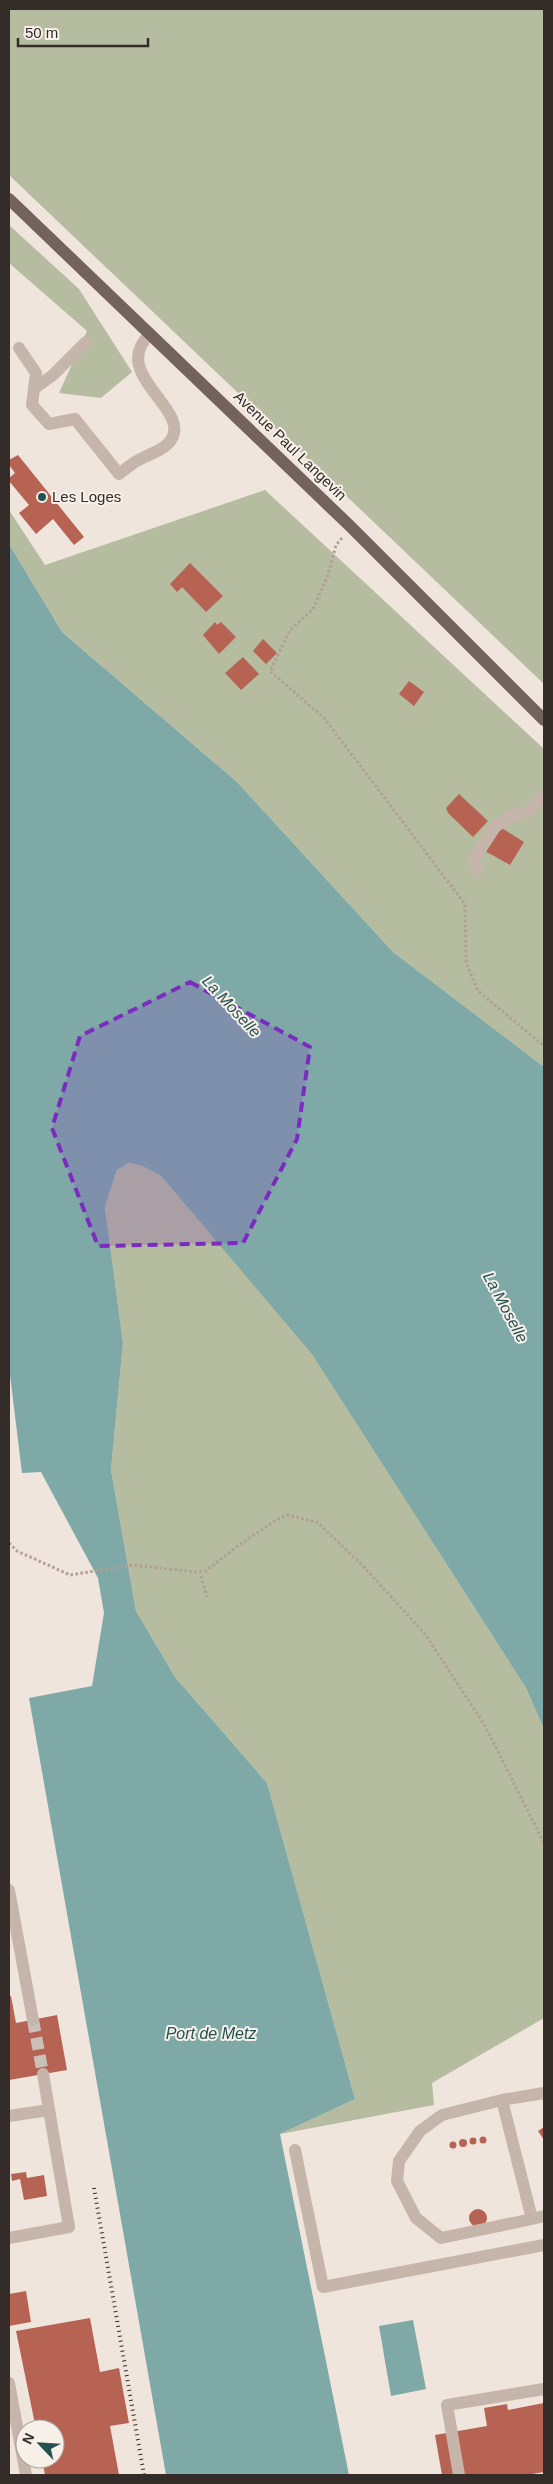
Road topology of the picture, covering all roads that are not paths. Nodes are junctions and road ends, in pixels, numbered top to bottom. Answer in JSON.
{"nodes":[{"id":1,"x":9,"y":199,"type":"edge"},
{"id":2,"x":150,"y":334,"type":"junction"},
{"id":3,"x":86,"y":342,"type":"dead end"},
{"id":4,"x":19,"y":348,"type":"dead end"},
{"id":5,"x":35,"y":388,"type":"junction"},
{"id":6,"x":544,"y":720,"type":"edge"},
{"id":7,"x":544,"y":795,"type":"edge"},
{"id":8,"x":477,"y":871,"type":"dead end"},
{"id":9,"x":9,"y":1890,"type":"edge"},
{"id":10,"x":33,"y":2020,"type":"tunnel mouth"},
{"id":11,"x":43,"y":2074,"type":"tunnel mouth"},
{"id":12,"x":544,"y":2093,"type":"edge"},
{"id":13,"x":502,"y":2100,"type":"junction"},
{"id":14,"x":49,"y":2110,"type":"junction"},
{"id":15,"x":9,"y":2116,"type":"edge"},
{"id":16,"x":295,"y":2150,"type":"dead end"},
{"id":17,"x":538,"y":2217,"type":"edge"},
{"id":18,"x":9,"y":2238,"type":"edge"},
{"id":19,"x":544,"y":2245,"type":"edge"},
{"id":20,"x":9,"y":2383,"type":"edge"},
{"id":21,"x":544,"y":2389,"type":"edge"},
{"id":22,"x":26,"y":2475,"type":"edge"},
{"id":23,"x":459,"y":2475,"type":"edge"}],
"edges":[{"from":1,"to":2,"type":"main road","name":"Avenue Paul Langevin"},
{"from":2,"to":5,"type":"lane"},
{"from":2,"to":6,"type":"main road","name":"Avenue Paul Langevin"},
{"from":3,"to":5,"type":"lane"},
{"from":4,"to":5,"type":"lane"},
{"from":7,"to":8,"type":"lane"},
{"from":9,"to":10,"type":"lane"},
{"from":11,"to":14,"type":"lane"},
{"from":12,"to":13,"type":"lane"},
{"from":13,"to":17,"type":"lane"},
{"from":13,"to":17,"type":"lane"},
{"from":14,"to":15,"type":"lane"},
{"from":14,"to":18,"type":"lane"},
{"from":16,"to":19,"type":"lane"},
{"from":20,"to":22,"type":"lane"},
{"from":21,"to":23,"type":"lane"}]}
